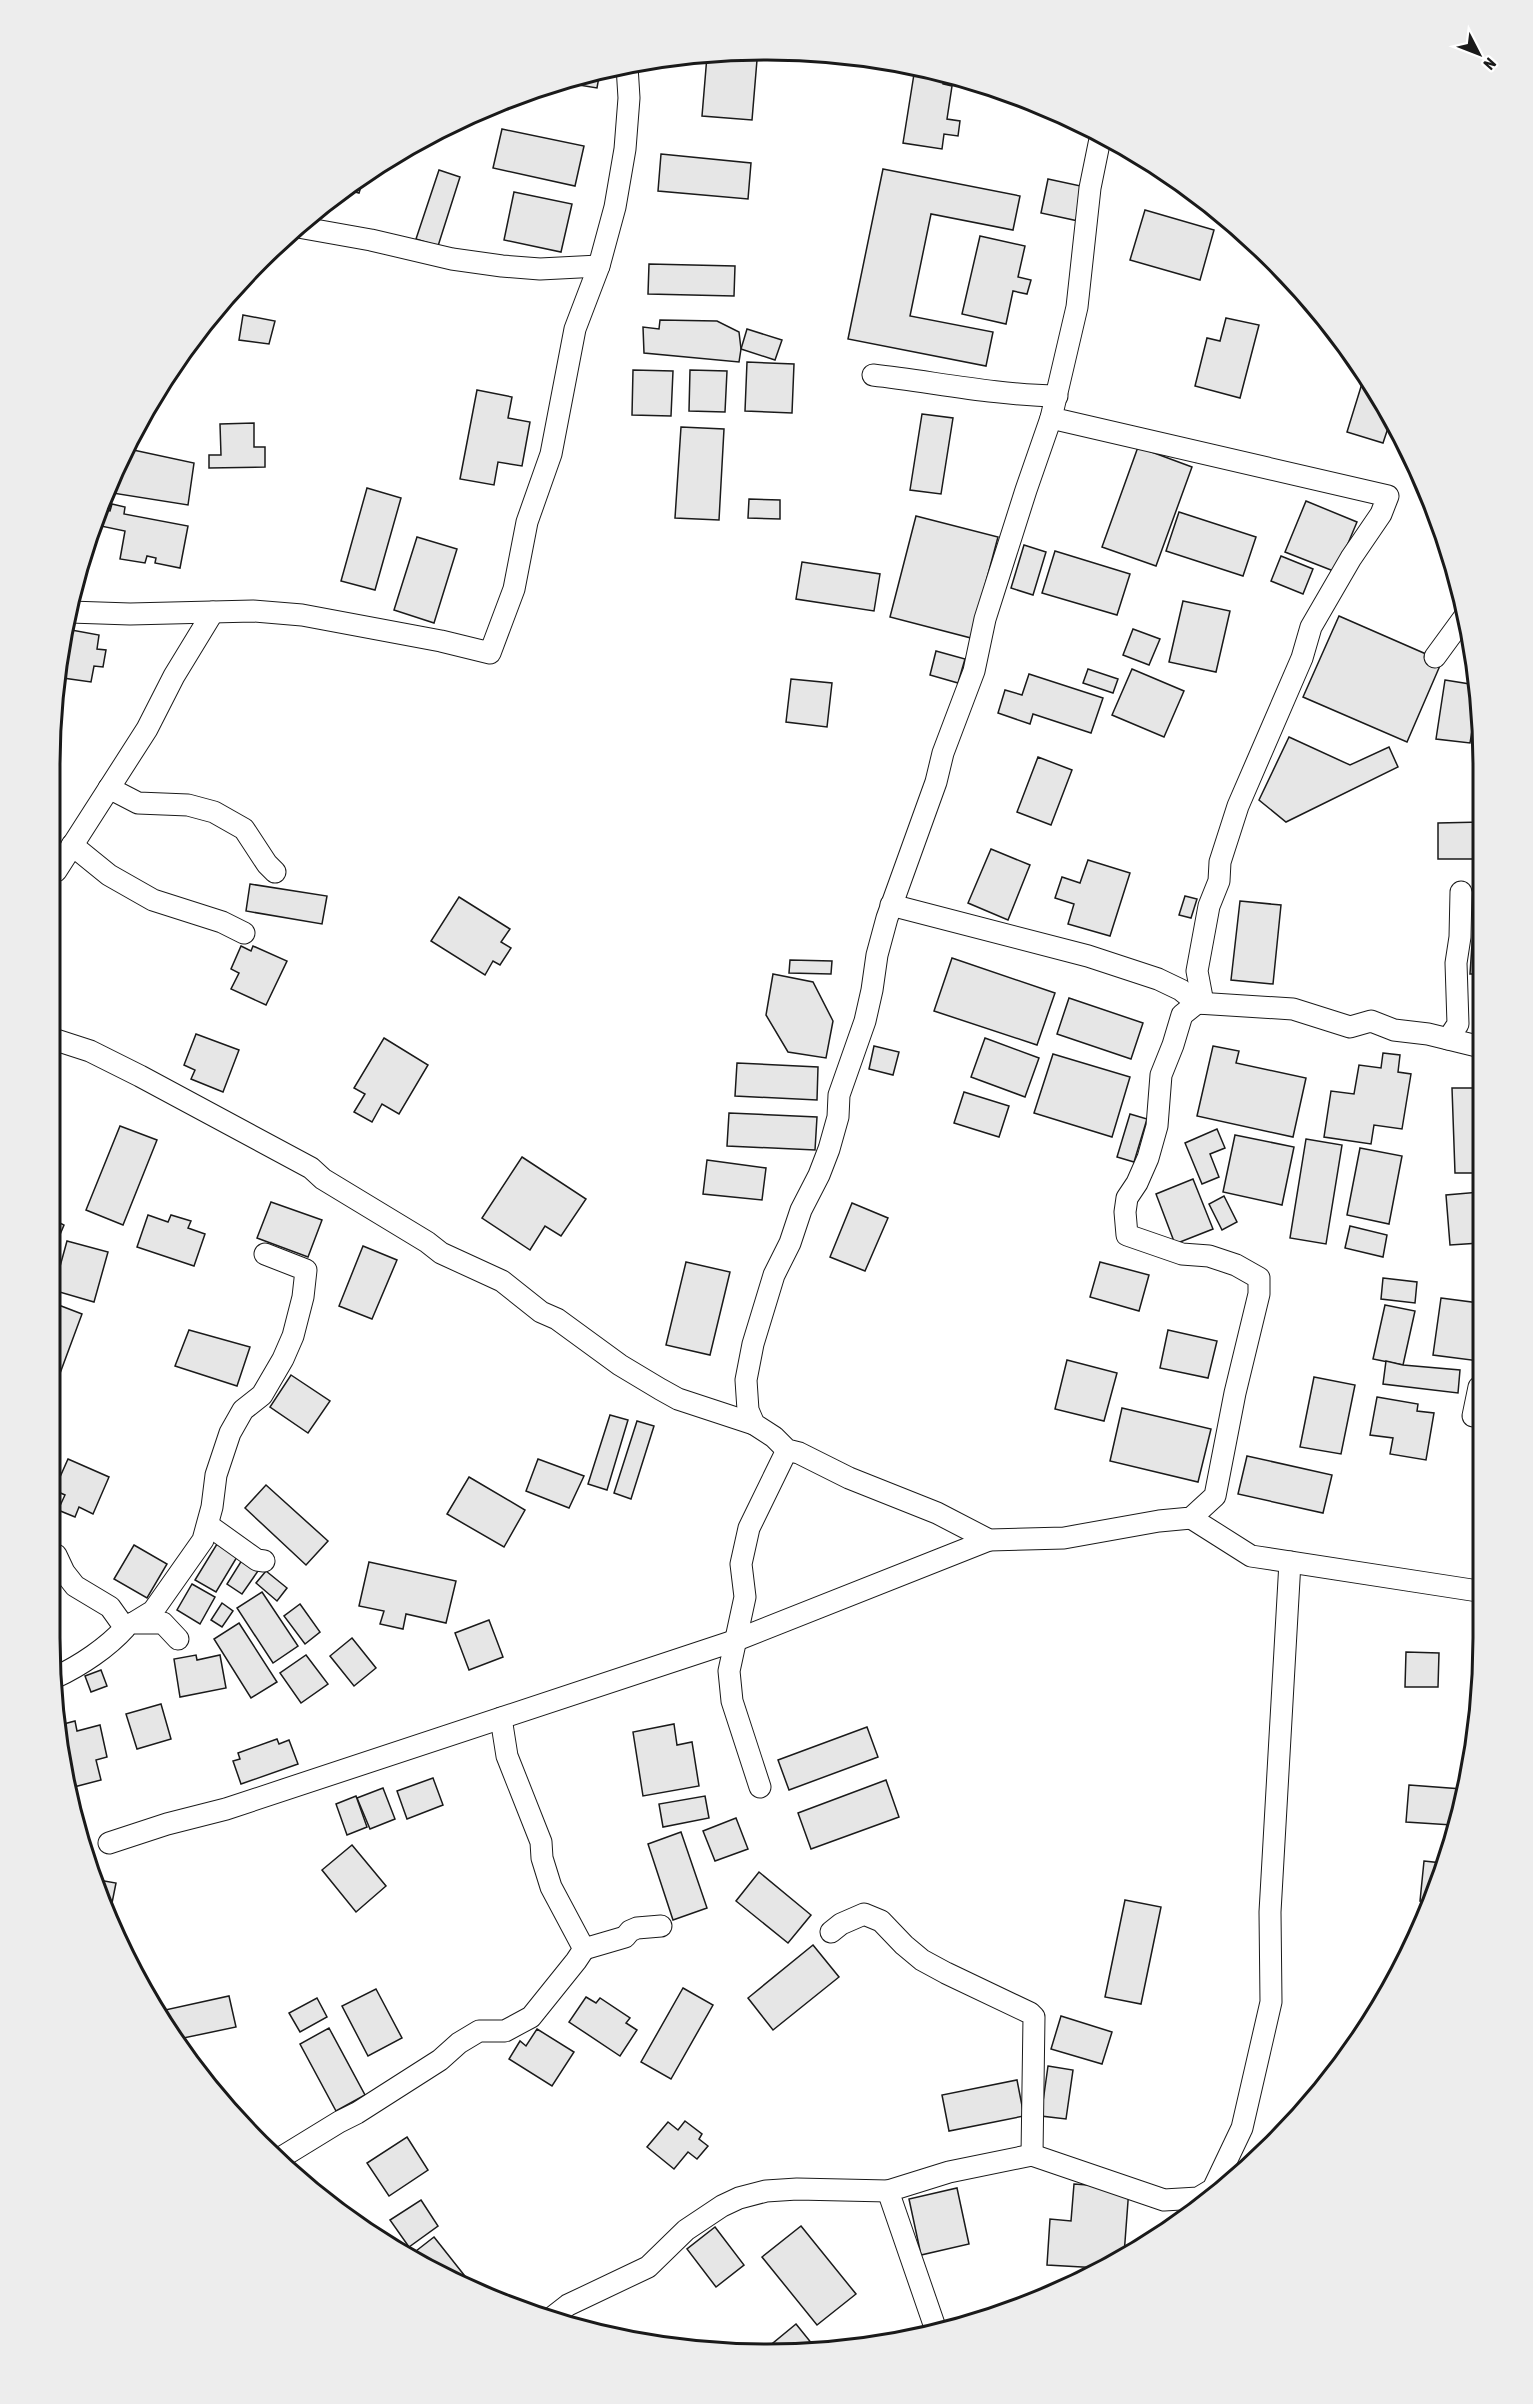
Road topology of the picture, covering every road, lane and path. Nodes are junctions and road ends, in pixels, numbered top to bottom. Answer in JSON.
{"nodes":[{"id":1,"x":628,"y":74,"type":"edge"},
{"id":2,"x":1099,"y":144,"type":"edge"},
{"id":3,"x":308,"y":229,"type":"edge"},
{"id":4,"x":599,"y":266,"type":"junction"},
{"id":5,"x":873,"y":375,"type":"dead end"},
{"id":6,"x":1057,"y":396,"type":"junction"},
{"id":7,"x":1052,"y":418,"type":"junction"},
{"id":8,"x":78,"y":612,"type":"edge"},
{"id":9,"x":213,"y":612,"type":"junction"},
{"id":10,"x":1458,"y":625,"type":"edge"},
{"id":11,"x":1435,"y":657,"type":"dead end"},
{"id":12,"x":109,"y":788,"type":"junction"},
{"id":13,"x":72,"y":844,"type":"junction"},
{"id":14,"x":60,"y":864,"type":"edge"},
{"id":15,"x":275,"y":872,"type":"dead end"},
{"id":16,"x":1461,"y":892,"type":"dead end"},
{"id":17,"x":891,"y":905,"type":"junction"},
{"id":18,"x":244,"y":933,"type":"dead end"},
{"id":19,"x":1200,"y":1003,"type":"junction"},
{"id":20,"x":1448,"y":1039,"type":"junction"},
{"id":21,"x":60,"y":1041,"type":"edge"},
{"id":22,"x":1473,"y":1045,"type":"edge"},
{"id":23,"x":265,"y":1254,"type":"dead end"},
{"id":24,"x":754,"y":1424,"type":"junction"},
{"id":25,"x":787,"y":1450,"type":"junction"},
{"id":26,"x":1191,"y":1518,"type":"junction"},
{"id":27,"x":208,"y":1525,"type":"junction"},
{"id":28,"x":989,"y":1540,"type":"junction"},
{"id":29,"x":264,"y":1561,"type":"dead end"},
{"id":30,"x":1290,"y":1562,"type":"junction"},
{"id":31,"x":60,"y":1564,"type":"edge"},
{"id":32,"x":1473,"y":1590,"type":"edge"},
{"id":33,"x":130,"y":1625,"type":"junction"},
{"id":34,"x":178,"y":1639,"type":"dead end"},
{"id":35,"x":734,"y":1641,"type":"junction"},
{"id":36,"x":62,"y":1675,"type":"edge"},
{"id":37,"x":501,"y":1718,"type":"junction"},
{"id":38,"x":760,"y":1787,"type":"dead end"},
{"id":39,"x":109,"y":1843,"type":"dead end"},
{"id":40,"x":662,"y":1926,"type":"dead end"},
{"id":41,"x":831,"y":1932,"type":"dead end"},
{"id":42,"x":584,"y":1949,"type":"junction"},
{"id":43,"x":286,"y":2155,"type":"edge"},
{"id":44,"x":1032,"y":2155,"type":"junction"},
{"id":45,"x":1218,"y":2180,"type":"edge"},
{"id":46,"x":888,"y":2191,"type":"junction"},
{"id":47,"x":1197,"y":2198,"type":"edge"},
{"id":48,"x":558,"y":2313,"type":"edge"},
{"id":49,"x":934,"y":2323,"type":"edge"}],
"edges":[{"from":1,"to":4,"type":"street"},
{"from":2,"to":6,"type":"street"},
{"from":3,"to":4,"type":"street"},
{"from":4,"to":9,"type":"street"},
{"from":5,"to":6,"type":"street"},
{"from":6,"to":7,"type":"street"},
{"from":7,"to":17,"type":"street"},
{"from":7,"to":19,"type":"street"},
{"from":8,"to":9,"type":"street"},
{"from":9,"to":12,"type":"street"},
{"from":10,"to":11,"type":"street"},
{"from":12,"to":13,"type":"street"},
{"from":12,"to":15,"type":"street"},
{"from":13,"to":14,"type":"street"},
{"from":13,"to":18,"type":"street"},
{"from":16,"to":20,"type":"street"},
{"from":17,"to":19,"type":"street"},
{"from":17,"to":24,"type":"street"},
{"from":19,"to":20,"type":"street"},
{"from":19,"to":26,"type":"street"},
{"from":20,"to":22,"type":"street"},
{"from":21,"to":24,"type":"street"},
{"from":23,"to":27,"type":"street"},
{"from":24,"to":25,"type":"street"},
{"from":25,"to":28,"type":"street"},
{"from":25,"to":35,"type":"street"},
{"from":26,"to":28,"type":"street"},
{"from":26,"to":30,"type":"street"},
{"from":27,"to":29,"type":"street"},
{"from":27,"to":33,"type":"street"},
{"from":28,"to":35,"type":"street"},
{"from":30,"to":32,"type":"street"},
{"from":30,"to":45,"type":"street"},
{"from":31,"to":33,"type":"street"},
{"from":33,"to":34,"type":"street"},
{"from":33,"to":36,"type":"street"},
{"from":35,"to":37,"type":"street"},
{"from":35,"to":38,"type":"street"},
{"from":37,"to":39,"type":"street"},
{"from":37,"to":42,"type":"street"},
{"from":40,"to":42,"type":"street"},
{"from":41,"to":44,"type":"street"},
{"from":42,"to":43,"type":"street"},
{"from":44,"to":46,"type":"street"},
{"from":44,"to":47,"type":"street"},
{"from":46,"to":48,"type":"street"},
{"from":46,"to":49,"type":"street"}]}
